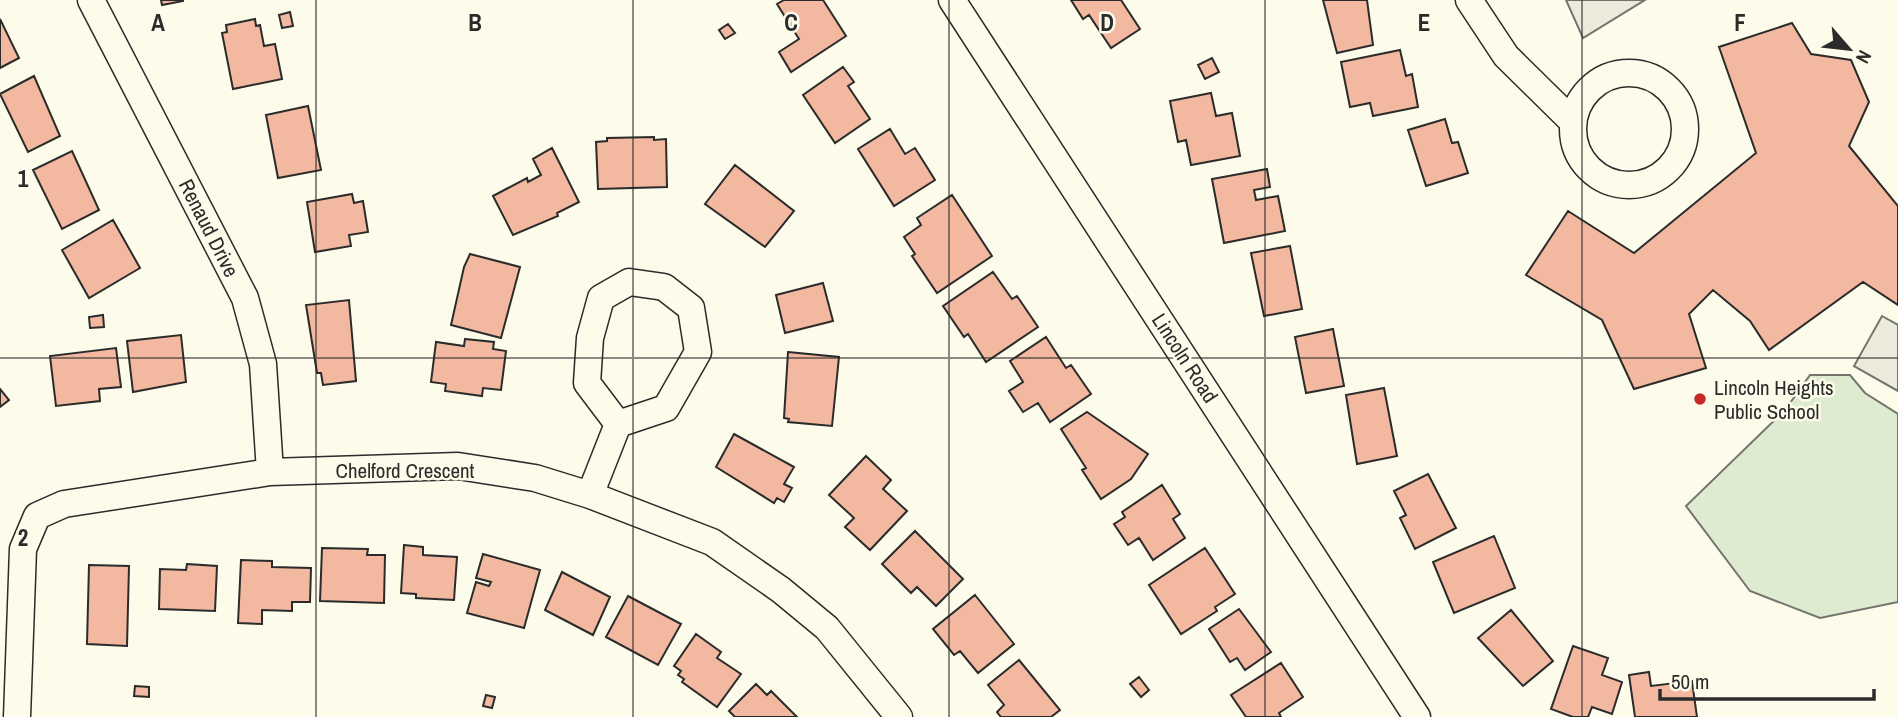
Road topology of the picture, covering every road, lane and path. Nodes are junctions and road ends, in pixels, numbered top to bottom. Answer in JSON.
{"nodes":[{"id":1,"x":91,"y":0,"type":"edge"},
{"id":2,"x":952,"y":0,"type":"edge"},
{"id":3,"x":1469,"y":0,"type":"edge"},
{"id":4,"x":1573,"y":122,"type":"junction"},
{"id":5,"x":618,"y":424,"type":"junction"},
{"id":6,"x":270,"y":472,"type":"junction"},
{"id":7,"x":590,"y":495,"type":"junction"},
{"id":8,"x":17,"y":717,"type":"edge"},
{"id":9,"x":899,"y":717,"type":"edge"},
{"id":10,"x":1417,"y":717,"type":"edge"}],
"edges":[{"from":1,"to":6,"type":"street","name":"Renaud Drive"},
{"from":2,"to":10,"type":"street","name":"Lincoln Road"},
{"from":3,"to":4,"type":"street"},
{"from":4,"to":4,"type":"street"},
{"from":5,"to":5,"type":"street"},
{"from":5,"to":7,"type":"street"},
{"from":6,"to":7,"type":"street","name":"Chelford Crescent"},
{"from":6,"to":8,"type":"street","name":"Chelford Crescent"},
{"from":7,"to":9,"type":"street","name":"Chelford Crescent"}]}
